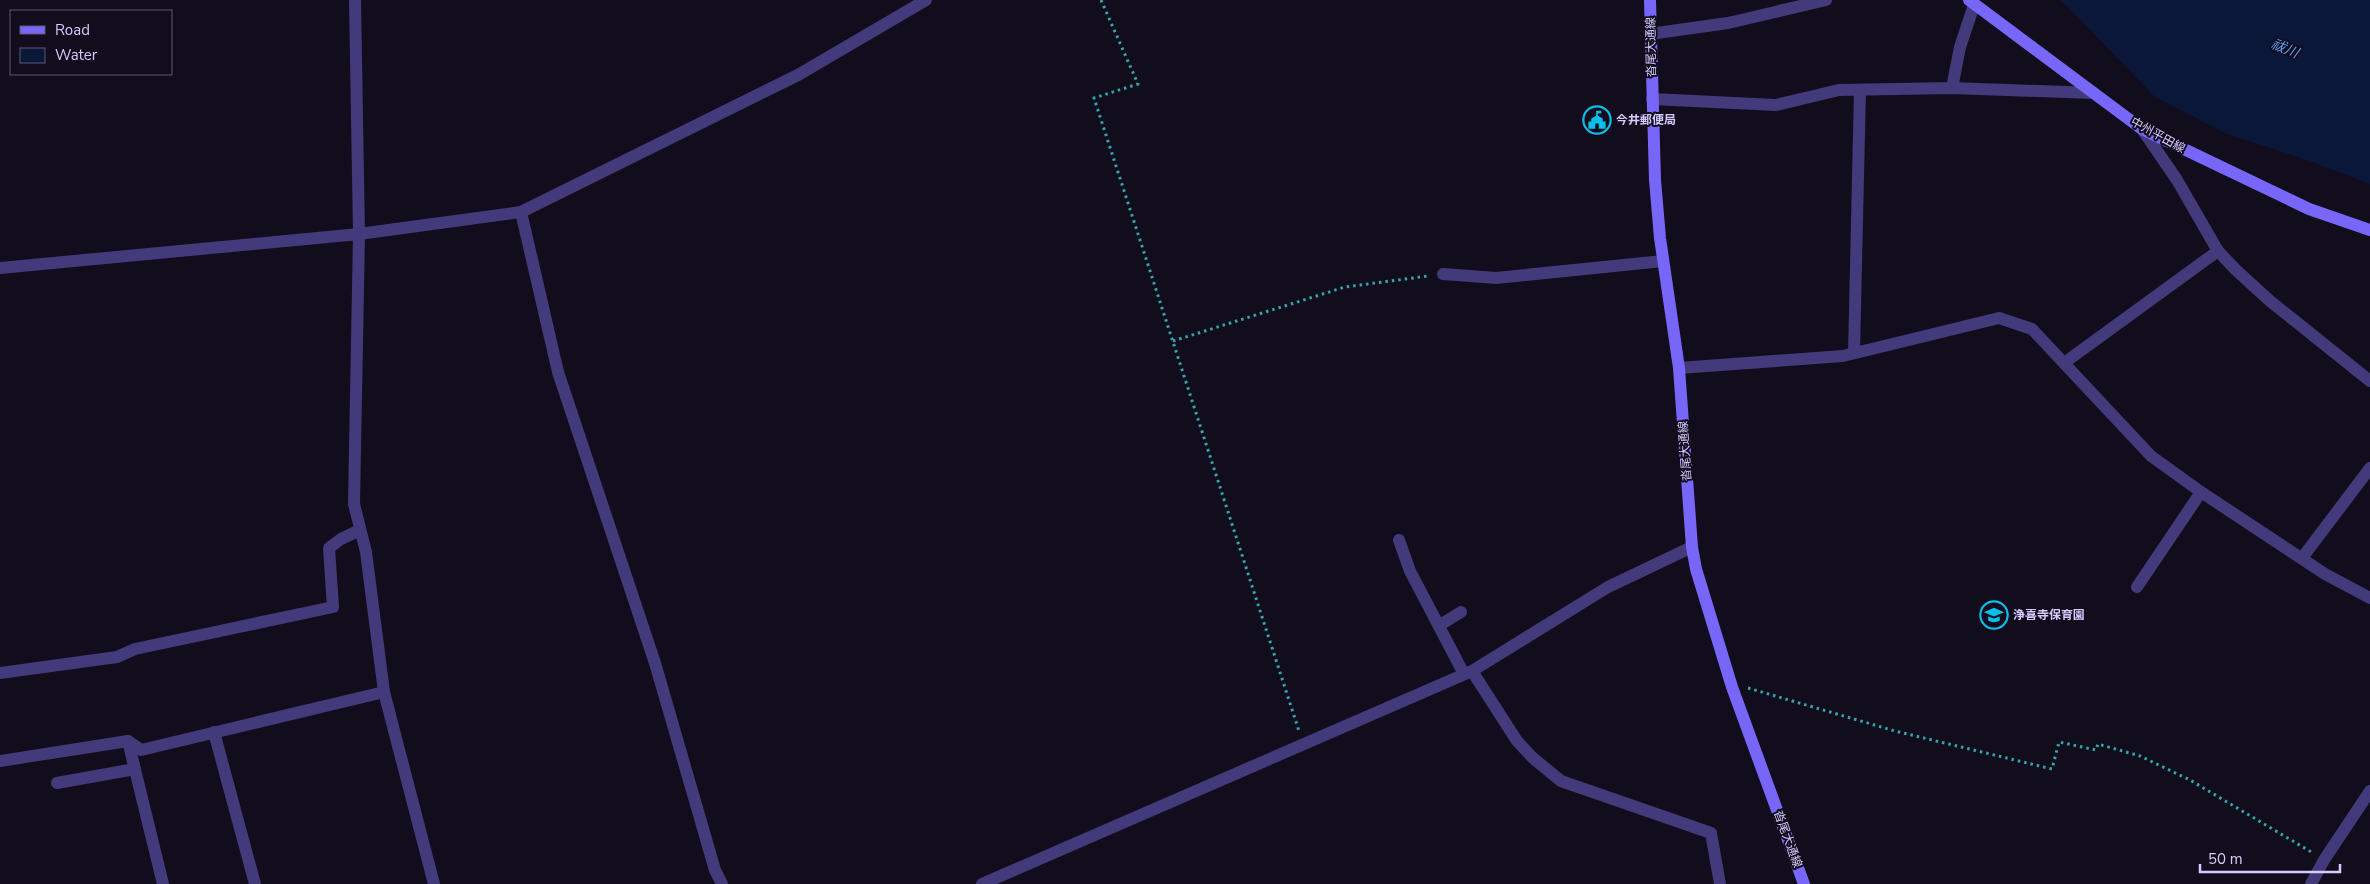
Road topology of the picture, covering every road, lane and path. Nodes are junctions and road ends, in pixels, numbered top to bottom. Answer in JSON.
{"nodes":[{"id":1,"x":355,"y":0,"type":"edge"},
{"id":2,"x":926,"y":0,"type":"edge"},
{"id":3,"x":1101,"y":0,"type":"edge"},
{"id":4,"x":1650,"y":0,"type":"edge"},
{"id":5,"x":1826,"y":0,"type":"edge"},
{"id":6,"x":1971,"y":2,"type":"edge"},
{"id":7,"x":1650,"y":34,"type":"junction"},
{"id":8,"x":1952,"y":88,"type":"junction"},
{"id":9,"x":1860,"y":90,"type":"junction"},
{"id":10,"x":2094,"y":93,"type":"junction"},
{"id":11,"x":1652,"y":99,"type":"junction"},
{"id":12,"x":2142,"y":129,"type":"junction"},
{"id":13,"x":521,"y":212,"type":"junction"},
{"id":14,"x":2370,"y":230,"type":"edge"},
{"id":15,"x":359,"y":234,"type":"junction"},
{"id":16,"x":2218,"y":251,"type":"junction"},
{"id":17,"x":1664,"y":261,"type":"junction"},
{"id":18,"x":0,"y":268,"type":"edge"},
{"id":19,"x":1443,"y":274,"type":"joint"},
{"id":20,"x":1173,"y":341,"type":"junction"},
{"id":21,"x":1854,"y":353,"type":"junction"},
{"id":22,"x":2064,"y":363,"type":"junction"},
{"id":23,"x":1679,"y":368,"type":"junction"},
{"id":24,"x":2370,"y":381,"type":"edge"},
{"id":25,"x":2370,"y":468,"type":"edge"},
{"id":26,"x":2201,"y":492,"type":"junction"},
{"id":27,"x":360,"y":530,"type":"junction"},
{"id":28,"x":1398,"y":540,"type":"dead end"},
{"id":29,"x":1692,"y":547,"type":"junction"},
{"id":30,"x":2302,"y":558,"type":"junction"},
{"id":31,"x":2137,"y":587,"type":"dead end"},
{"id":32,"x":2370,"y":598,"type":"edge"},
{"id":33,"x":1461,"y":612,"type":"dead end"},
{"id":34,"x":1440,"y":625,"type":"junction"},
{"id":35,"x":0,"y":672,"type":"edge"},
{"id":36,"x":1468,"y":673,"type":"junction"},
{"id":37,"x":1758,"y":690,"type":"dead end"},
{"id":38,"x":384,"y":692,"type":"junction"},
{"id":39,"x":214,"y":732,"type":"junction"},
{"id":40,"x":128,"y":741,"type":"junction"},
{"id":41,"x":1303,"y":744,"type":"junction"},
{"id":42,"x":0,"y":761,"type":"edge"},
{"id":43,"x":135,"y":769,"type":"junction"},
{"id":44,"x":57,"y":783,"type":"dead end"},
{"id":45,"x":2370,"y":791,"type":"edge"},
{"id":46,"x":2324,"y":860,"type":"junction"},
{"id":47,"x":164,"y":884,"type":"edge"},
{"id":48,"x":255,"y":884,"type":"edge"},
{"id":49,"x":434,"y":884,"type":"edge"},
{"id":50,"x":722,"y":884,"type":"edge"},
{"id":51,"x":982,"y":884,"type":"edge"},
{"id":52,"x":1720,"y":884,"type":"edge"},
{"id":53,"x":1804,"y":884,"type":"edge"},
{"id":54,"x":2311,"y":884,"type":"edge"}],
"edges":[{"from":1,"to":15,"type":"street"},
{"from":2,"to":13,"type":"street"},
{"from":3,"to":20,"type":"path"},
{"from":4,"to":7,"type":"main road","name":"沓尾大通線"},
{"from":5,"to":7,"type":"street"},
{"from":6,"to":8,"type":"street"},
{"from":6,"to":10,"type":"main road","name":"中州平田線"},
{"from":7,"to":11,"type":"main road","name":"沓尾大通線"},
{"from":8,"to":9,"type":"street"},
{"from":8,"to":10,"type":"street"},
{"from":9,"to":11,"type":"street"},
{"from":9,"to":21,"type":"street"},
{"from":10,"to":12,"type":"main road","name":"中州平田線"},
{"from":11,"to":17,"type":"main road","name":"沓尾大通線"},
{"from":12,"to":14,"type":"main road","name":"中州平田線"},
{"from":12,"to":16,"type":"street"},
{"from":13,"to":15,"type":"street"},
{"from":13,"to":50,"type":"street"},
{"from":15,"to":18,"type":"street"},
{"from":15,"to":27,"type":"street"},
{"from":16,"to":22,"type":"street"},
{"from":16,"to":24,"type":"street"},
{"from":17,"to":19,"type":"street"},
{"from":17,"to":23,"type":"main road","name":"沓尾大通線"},
{"from":19,"to":20,"type":"path"},
{"from":20,"to":41,"type":"path"},
{"from":21,"to":22,"type":"street"},
{"from":21,"to":23,"type":"street"},
{"from":22,"to":26,"type":"street"},
{"from":23,"to":29,"type":"main road","name":"沓尾大通線"},
{"from":25,"to":30,"type":"street"},
{"from":26,"to":30,"type":"street"},
{"from":26,"to":31,"type":"street"},
{"from":27,"to":35,"type":"street"},
{"from":27,"to":38,"type":"street"},
{"from":28,"to":34,"type":"street"},
{"from":29,"to":36,"type":"street"},
{"from":29,"to":53,"type":"main road","name":"沓尾大通線"},
{"from":30,"to":32,"type":"street"},
{"from":33,"to":34,"type":"street"},
{"from":34,"to":36,"type":"street"},
{"from":36,"to":41,"type":"street"},
{"from":36,"to":52,"type":"street"},
{"from":37,"to":46,"type":"path"},
{"from":38,"to":39,"type":"street"},
{"from":38,"to":49,"type":"street"},
{"from":39,"to":40,"type":"street"},
{"from":39,"to":48,"type":"street"},
{"from":40,"to":42,"type":"street"},
{"from":40,"to":43,"type":"street"},
{"from":41,"to":51,"type":"street"},
{"from":43,"to":44,"type":"street"},
{"from":43,"to":47,"type":"street"},
{"from":45,"to":46,"type":"street"},
{"from":46,"to":54,"type":"street"}]}
